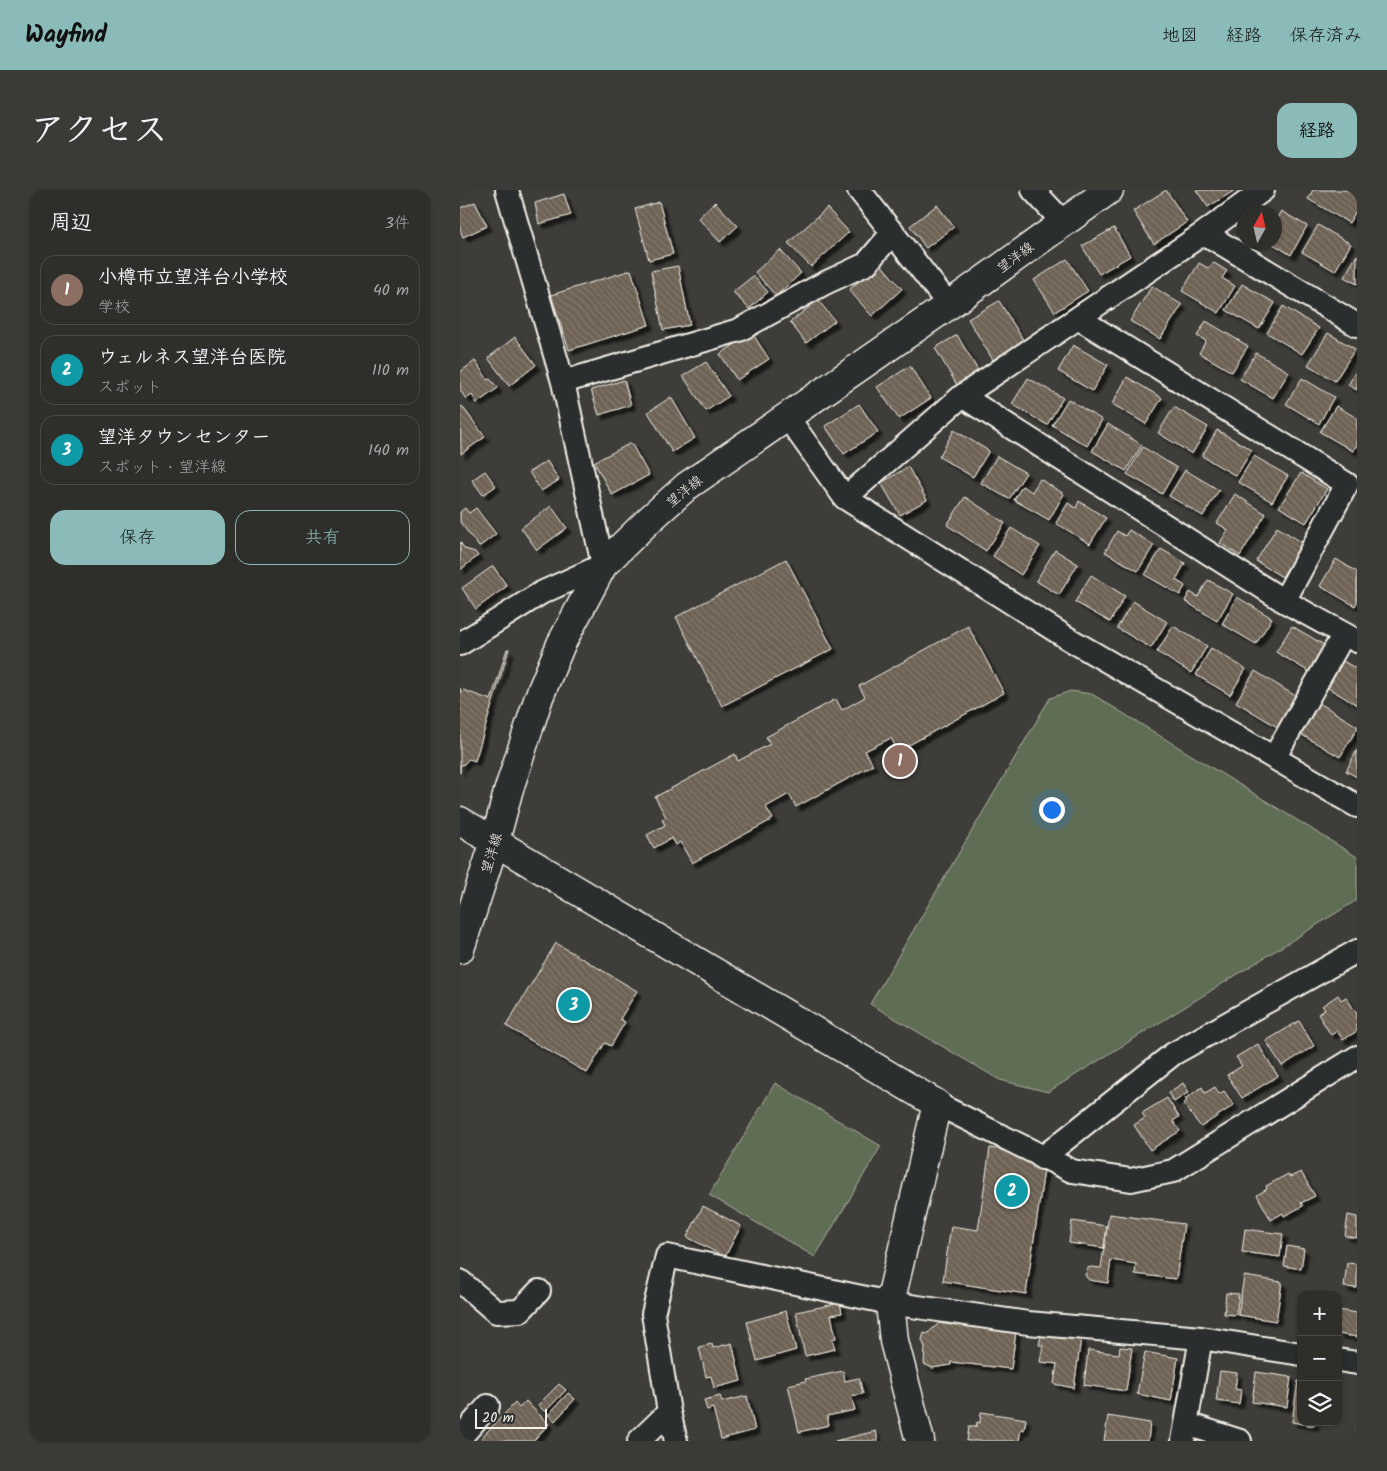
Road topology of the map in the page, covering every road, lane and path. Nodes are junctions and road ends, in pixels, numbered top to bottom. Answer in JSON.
{"nodes":[{"id":1,"x":507,"y":190,"type":"edge"},
{"id":2,"x":858,"y":190,"type":"edge"},
{"id":3,"x":1033,"y":190,"type":"edge"},
{"id":4,"x":1109,"y":190,"type":"edge"},
{"id":5,"x":1263,"y":190,"type":"edge"},
{"id":6,"x":1063,"y":222,"type":"junction"},
{"id":7,"x":892,"y":232,"type":"junction"},
{"id":8,"x":1204,"y":233,"type":"junction"},
{"id":9,"x":949,"y":305,"type":"junction"},
{"id":10,"x":1078,"y":318,"type":"junction"},
{"id":11,"x":1357,"y":325,"type":"edge"},
{"id":12,"x":562,"y":382,"type":"junction"},
{"id":13,"x":962,"y":396,"type":"junction"},
{"id":14,"x":788,"y":418,"type":"junction"},
{"id":15,"x":1352,"y":476,"type":"edge"},
{"id":16,"x":845,"y":498,"type":"junction"},
{"id":17,"x":603,"y":565,"type":"junction"},
{"id":18,"x":1284,"y":601,"type":"junction"},
{"id":19,"x":1351,"y":638,"type":"edge"},
{"id":20,"x":460,"y":644,"type":"edge"},
{"id":21,"x":1274,"y":758,"type":"junction"},
{"id":22,"x":1357,"y":806,"type":"edge"},
{"id":23,"x":460,"y":821,"type":"edge"},
{"id":24,"x":495,"y":841,"type":"junction"},
{"id":25,"x":460,"y":949,"type":"edge"},
{"id":26,"x":1357,"y":951,"type":"edge"},
{"id":27,"x":1357,"y":1057,"type":"edge"},
{"id":28,"x":936,"y":1104,"type":"junction"},
{"id":29,"x":1042,"y":1158,"type":"junction"},
{"id":30,"x":460,"y":1281,"type":"edge"},
{"id":31,"x":539,"y":1291,"type":"dead end"},
{"id":32,"x":890,"y":1303,"type":"junction"},
{"id":33,"x":1201,"y":1338,"type":"junction"},
{"id":34,"x":1297,"y":1353,"type":"edge"},
{"id":35,"x":1342,"y":1361,"type":"edge"},
{"id":36,"x":1357,"y":1363,"type":"edge"},
{"id":37,"x":488,"y":1406,"type":"dead end"},
{"id":38,"x":668,"y":1412,"type":"junction"},
{"id":39,"x":1185,"y":1432,"type":"edge"},
{"id":40,"x":460,"y":1438,"type":"edge"},
{"id":41,"x":639,"y":1441,"type":"edge"},
{"id":42,"x":676,"y":1441,"type":"edge"},
{"id":43,"x":920,"y":1441,"type":"edge"},
{"id":44,"x":1240,"y":1441,"type":"edge"}],
"edges":[{"from":1,"to":12,"type":"street"},
{"from":2,"to":7,"type":"street"},
{"from":3,"to":6,"type":"street"},
{"from":4,"to":6,"type":"street","name":"望洋線"},
{"from":5,"to":8,"type":"street"},
{"from":6,"to":9,"type":"street","name":"望洋線"},
{"from":7,"to":9,"type":"street"},
{"from":7,"to":12,"type":"street"},
{"from":8,"to":10,"type":"street"},
{"from":8,"to":11,"type":"street"},
{"from":9,"to":14,"type":"street","name":"望洋線"},
{"from":10,"to":13,"type":"street"},
{"from":10,"to":15,"type":"street"},
{"from":12,"to":17,"type":"street"},
{"from":13,"to":16,"type":"street"},
{"from":13,"to":18,"type":"street"},
{"from":14,"to":16,"type":"street"},
{"from":14,"to":17,"type":"street","name":"望洋線"},
{"from":15,"to":18,"type":"street"},
{"from":16,"to":21,"type":"street"},
{"from":17,"to":20,"type":"street"},
{"from":17,"to":24,"type":"street","name":"望洋線"},
{"from":18,"to":19,"type":"street"},
{"from":19,"to":21,"type":"street"},
{"from":21,"to":22,"type":"street"},
{"from":23,"to":24,"type":"street"},
{"from":24,"to":25,"type":"street","name":"望洋線"},
{"from":24,"to":28,"type":"street"},
{"from":26,"to":29,"type":"street"},
{"from":27,"to":29,"type":"street"},
{"from":28,"to":29,"type":"street"},
{"from":28,"to":32,"type":"street"},
{"from":30,"to":31,"type":"street"},
{"from":32,"to":33,"type":"street"},
{"from":32,"to":38,"type":"street"},
{"from":32,"to":43,"type":"street"},
{"from":33,"to":34,"type":"street"},
{"from":33,"to":39,"type":"street"},
{"from":35,"to":36,"type":"street"},
{"from":37,"to":40,"type":"street"},
{"from":38,"to":41,"type":"street"},
{"from":38,"to":42,"type":"street"},
{"from":39,"to":44,"type":"street"}]}
